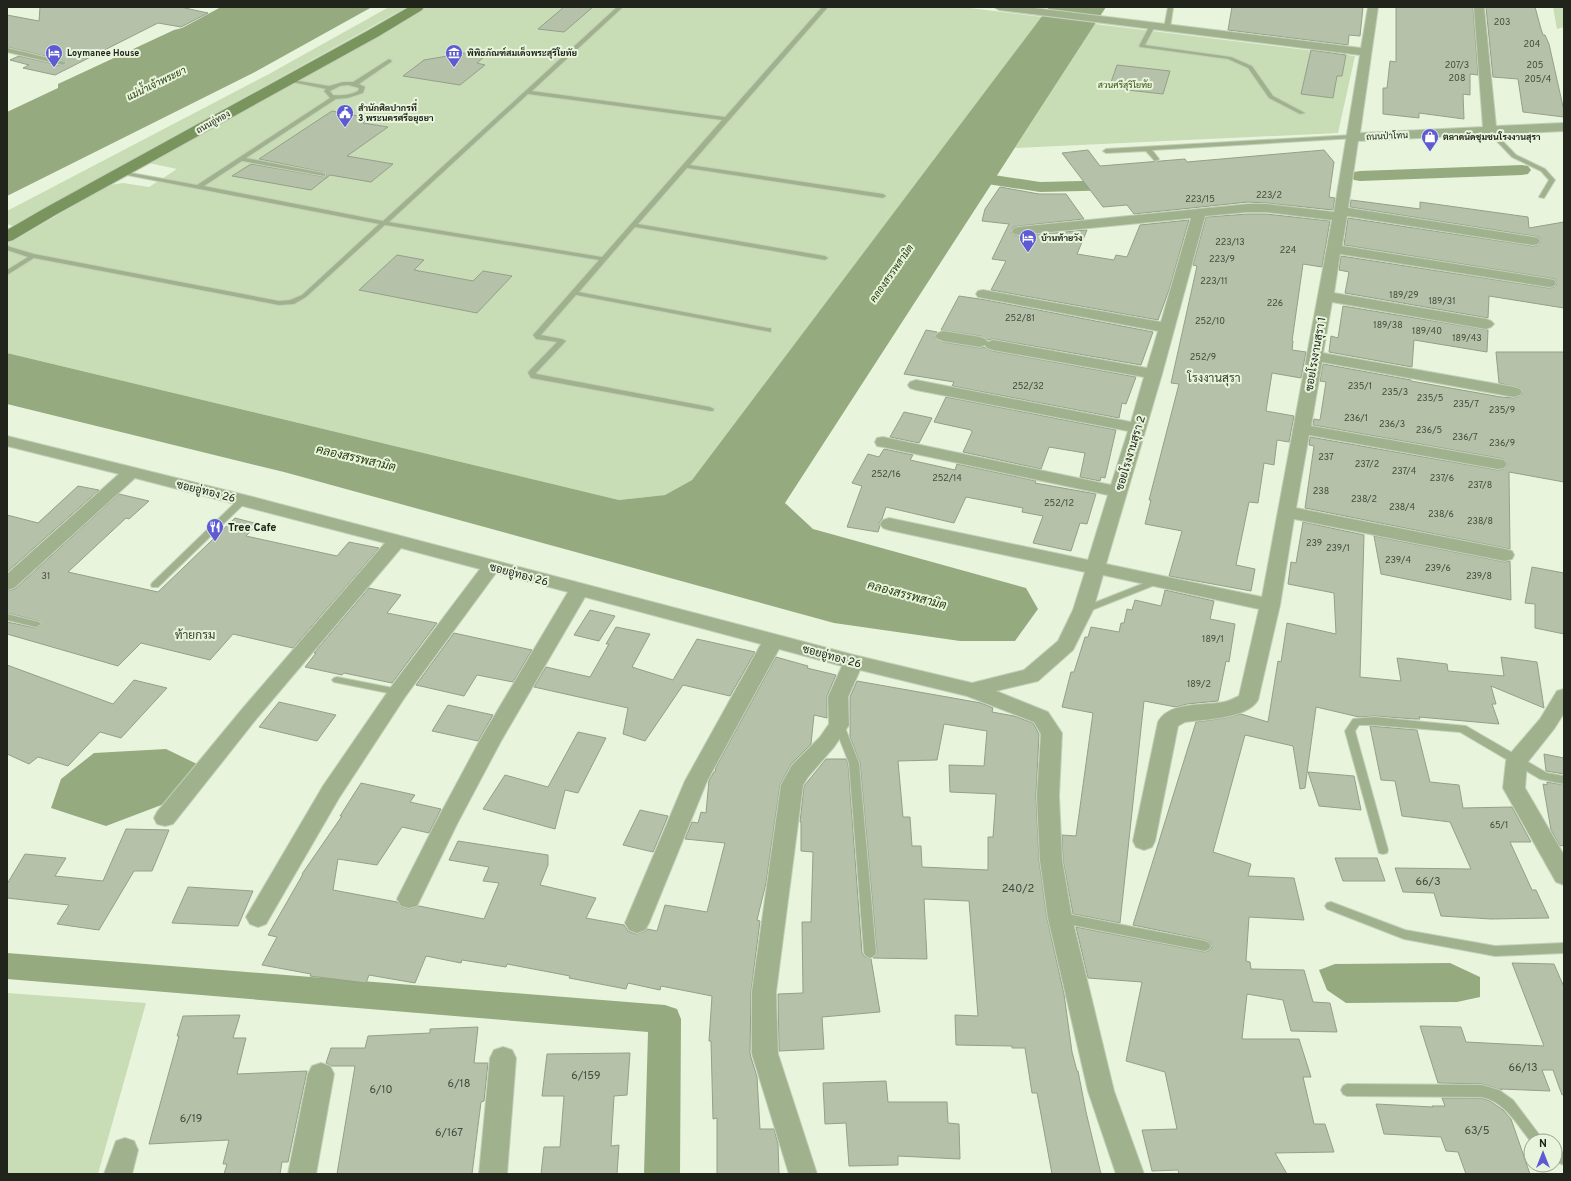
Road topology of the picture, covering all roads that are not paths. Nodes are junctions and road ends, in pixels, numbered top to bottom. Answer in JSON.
{"nodes":[{"id":1,"x":418,"y":7,"type":"edge"},
{"id":2,"x":620,"y":7,"type":"edge"},
{"id":3,"x":816,"y":7,"type":"edge"},
{"id":4,"x":999,"y":7,"type":"edge"},
{"id":5,"x":1374,"y":7,"type":"edge"},
{"id":6,"x":1479,"y":7,"type":"edge"},
{"id":7,"x":825,"y":8,"type":"edge"},
{"id":8,"x":1170,"y":8,"type":"dead end"},
{"id":9,"x":1152,"y":26,"type":"junction"},
{"id":10,"x":1167,"y":28,"type":"junction"},
{"id":11,"x":7,"y":50,"type":"edge"},
{"id":12,"x":1367,"y":52,"type":"junction"},
{"id":13,"x":389,"y":61,"type":"dead end"},
{"id":14,"x":63,"y":62,"type":"dead end"},
{"id":15,"x":289,"y":80,"type":"junction"},
{"id":16,"x":354,"y":84,"type":"junction"},
{"id":17,"x":330,"y":88,"type":"junction"},
{"id":18,"x":527,"y":92,"type":"junction"},
{"id":19,"x":335,"y":97,"type":"junction"},
{"id":20,"x":1302,"y":113,"type":"dead end"},
{"id":21,"x":727,"y":119,"type":"junction"},
{"id":22,"x":1564,"y":127,"type":"edge"},
{"id":23,"x":1490,"y":131,"type":"junction"},
{"id":24,"x":1353,"y":137,"type":"junction"},
{"id":25,"x":1148,"y":148,"type":"junction"},
{"id":26,"x":1106,"y":151,"type":"dead end"},
{"id":27,"x":240,"y":159,"type":"junction"},
{"id":28,"x":1156,"y":159,"type":"dead end"},
{"id":29,"x":687,"y":166,"type":"junction"},
{"id":30,"x":122,"y":172,"type":"junction"},
{"id":31,"x":323,"y":175,"type":"dead end"},
{"id":32,"x":198,"y":186,"type":"junction"},
{"id":33,"x":883,"y":196,"type":"dead end"},
{"id":34,"x":1542,"y":197,"type":"dead end"},
{"id":35,"x":1199,"y":212,"type":"junction"},
{"id":36,"x":1341,"y":214,"type":"junction"},
{"id":37,"x":385,"y":223,"type":"junction"},
{"id":38,"x":634,"y":225,"type":"junction"},
{"id":39,"x":1019,"y":231,"type":"dead end"},
{"id":40,"x":7,"y":237,"type":"edge"},
{"id":41,"x":1533,"y":241,"type":"dead end"},
{"id":42,"x":7,"y":248,"type":"edge"},
{"id":43,"x":1334,"y":249,"type":"junction"},
{"id":44,"x":33,"y":256,"type":"junction"},
{"id":45,"x":824,"y":258,"type":"dead end"},
{"id":46,"x":605,"y":259,"type":"junction"},
{"id":47,"x":7,"y":273,"type":"edge"},
{"id":48,"x":1549,"y":283,"type":"dead end"},
{"id":49,"x":574,"y":293,"type":"junction"},
{"id":50,"x":983,"y":294,"type":"dead end"},
{"id":51,"x":1326,"y":296,"type":"junction"},
{"id":52,"x":1486,"y":324,"type":"dead end"},
{"id":53,"x":1167,"y":328,"type":"junction"},
{"id":54,"x":768,"y":330,"type":"dead end"},
{"id":55,"x":943,"y":336,"type":"dead end"},
{"id":56,"x":1315,"y":356,"type":"junction"},
{"id":57,"x":1154,"y":374,"type":"junction"},
{"id":58,"x":916,"y":385,"type":"dead end"},
{"id":59,"x":1514,"y":392,"type":"dead end"},
{"id":60,"x":710,"y":409,"type":"dead end"},
{"id":61,"x":1138,"y":428,"type":"junction"},
{"id":62,"x":1302,"y":429,"type":"junction"},
{"id":63,"x":883,"y":442,"type":"dead end"},
{"id":64,"x":9,"y":444,"type":"edge"},
{"id":65,"x":1498,"y":464,"type":"dead end"},
{"id":66,"x":132,"y":472,"type":"junction"},
{"id":67,"x":1118,"y":492,"type":"junction"},
{"id":68,"x":243,"y":500,"type":"junction"},
{"id":69,"x":1287,"y":512,"type":"junction"},
{"id":70,"x":889,"y":524,"type":"dead end"},
{"id":71,"x":397,"y":541,"type":"junction"},
{"id":72,"x":1505,"y":555,"type":"dead end"},
{"id":73,"x":492,"y":566,"type":"junction"},
{"id":74,"x":1096,"y":568,"type":"junction"},
{"id":75,"x":1157,"y":581,"type":"junction"},
{"id":76,"x":7,"y":584,"type":"edge"},
{"id":77,"x":155,"y":585,"type":"dead end"},
{"id":78,"x":579,"y":590,"type":"junction"},
{"id":79,"x":1270,"y":605,"type":"junction"},
{"id":80,"x":1083,"y":610,"type":"junction"},
{"id":81,"x":7,"y":617,"type":"edge"},
{"id":82,"x":36,"y":624,"type":"dead end"},
{"id":83,"x":773,"y":641,"type":"junction"},
{"id":84,"x":854,"y":662,"type":"junction"},
{"id":85,"x":1032,"y":676,"type":"joint"},
{"id":86,"x":337,"y":680,"type":"dead end"},
{"id":87,"x":972,"y":690,"type":"junction"},
{"id":88,"x":398,"y":692,"type":"junction"},
{"id":89,"x":1564,"y":696,"type":"edge"},
{"id":90,"x":839,"y":725,"type":"junction"},
{"id":91,"x":1517,"y":761,"type":"junction"},
{"id":92,"x":1564,"y":780,"type":"edge"},
{"id":93,"x":165,"y":818,"type":"dead end"},
{"id":94,"x":1144,"y":841,"type":"dead end"},
{"id":95,"x":1382,"y":850,"type":"dead end"},
{"id":96,"x":1564,"y":876,"type":"edge"},
{"id":97,"x":409,"y":899,"type":"dead end"},
{"id":98,"x":1332,"y":906,"type":"dead end"},
{"id":99,"x":258,"y":917,"type":"dead end"},
{"id":100,"x":1060,"y":918,"type":"junction"},
{"id":101,"x":637,"y":923,"type":"dead end"},
{"id":102,"x":1205,"y":946,"type":"dead end"},
{"id":103,"x":1564,"y":948,"type":"edge"},
{"id":104,"x":870,"y":953,"type":"dead end"},
{"id":105,"x":503,"y":1058,"type":"dead end"},
{"id":106,"x":321,"y":1074,"type":"dead end"},
{"id":107,"x":1347,"y":1090,"type":"dead end"},
{"id":108,"x":1532,"y":1133,"type":"edge"},
{"id":109,"x":302,"y":1174,"type":"edge"},
{"id":110,"x":493,"y":1174,"type":"edge"},
{"id":111,"x":803,"y":1174,"type":"edge"},
{"id":112,"x":1130,"y":1174,"type":"edge"}],
"edges":[{"from":1,"to":15,"type":"main road","name":"ถนนอู่ทอง"},
{"from":2,"to":18,"type":"lane"},
{"from":3,"to":7,"type":"lane"},
{"from":4,"to":9,"type":"street"},
{"from":5,"to":12,"type":"street","name":"ซอยโรงงานสุรา 1"},
{"from":6,"to":23,"type":"street"},
{"from":7,"to":21,"type":"lane"},
{"from":8,"to":10,"type":"lane"},
{"from":9,"to":10,"type":"street"},
{"from":9,"to":20,"type":"lane"},
{"from":10,"to":12,"type":"street"},
{"from":11,"to":14,"type":"lane"},
{"from":12,"to":24,"type":"street","name":"ซอยโรงงานสุรา 1"},
{"from":13,"to":16,"type":"lane"},
{"from":15,"to":17,"type":"lane"},
{"from":15,"to":30,"type":"main road","name":"ถนนอู่ทอง"},
{"from":16,"to":17,"type":"lane"},
{"from":16,"to":19,"type":"lane"},
{"from":17,"to":19,"type":"lane"},
{"from":18,"to":21,"type":"lane"},
{"from":18,"to":37,"type":"lane"},
{"from":19,"to":27,"type":"lane"},
{"from":21,"to":29,"type":"lane"},
{"from":22,"to":23,"type":"street","name":"ถนนป่าโทน"},
{"from":23,"to":24,"type":"street","name":"ถนนป่าโทน"},
{"from":23,"to":34,"type":"lane"},
{"from":24,"to":25,"type":"lane"},
{"from":24,"to":36,"type":"street","name":"ซอยโรงงานสุรา 1"},
{"from":25,"to":26,"type":"lane"},
{"from":25,"to":28,"type":"lane"},
{"from":27,"to":31,"type":"lane"},
{"from":27,"to":32,"type":"lane"},
{"from":29,"to":33,"type":"lane"},
{"from":29,"to":38,"type":"lane"},
{"from":30,"to":32,"type":"lane"},
{"from":30,"to":40,"type":"main road","name":"ถนนอู่ทอง"},
{"from":32,"to":37,"type":"lane"},
{"from":35,"to":36,"type":"street"},
{"from":35,"to":39,"type":"street"},
{"from":35,"to":53,"type":"street","name":"ซอยโรงงานสุรา 2"},
{"from":36,"to":41,"type":"street"},
{"from":36,"to":43,"type":"street","name":"ซอยโรงงานสุรา 1"},
{"from":37,"to":44,"type":"lane"},
{"from":37,"to":46,"type":"lane"},
{"from":38,"to":45,"type":"lane"},
{"from":38,"to":46,"type":"lane"},
{"from":42,"to":44,"type":"lane"},
{"from":43,"to":48,"type":"street"},
{"from":43,"to":51,"type":"street","name":"ซอยโรงงานสุรา 1"},
{"from":44,"to":47,"type":"lane"},
{"from":46,"to":49,"type":"lane"},
{"from":49,"to":54,"type":"lane"},
{"from":49,"to":60,"type":"lane"},
{"from":50,"to":53,"type":"street"},
{"from":51,"to":52,"type":"street"},
{"from":51,"to":56,"type":"street","name":"ซอยโรงงานสุรา 1"},
{"from":53,"to":57,"type":"street","name":"ซอยโรงงานสุรา 2"},
{"from":55,"to":57,"type":"street"},
{"from":56,"to":59,"type":"street"},
{"from":56,"to":62,"type":"street","name":"ซอยโรงงานสุรา 1"},
{"from":57,"to":61,"type":"street","name":"ซอยโรงงานสุรา 2"},
{"from":58,"to":61,"type":"street"},
{"from":61,"to":67,"type":"street","name":"ซอยโรงงานสุรา 2"},
{"from":62,"to":65,"type":"street"},
{"from":62,"to":69,"type":"street","name":"ซอยโรงงานสุรา 1"},
{"from":63,"to":67,"type":"street"},
{"from":64,"to":66,"type":"street","name":"ซอยอู่ทอง 26"},
{"from":66,"to":68,"type":"street","name":"ซอยอู่ทอง 26"},
{"from":66,"to":76,"type":"street"},
{"from":67,"to":74,"type":"street","name":"ซอยโรงงานสุรา 2"},
{"from":68,"to":71,"type":"street","name":"ซอยอู่ทอง 26"},
{"from":68,"to":77,"type":"lane"},
{"from":69,"to":72,"type":"street"},
{"from":69,"to":79,"type":"street","name":"ซอยโรงงานสุรา 1"},
{"from":70,"to":74,"type":"street"},
{"from":71,"to":73,"type":"street","name":"ซอยอู่ทอง 26"},
{"from":71,"to":93,"type":"street"},
{"from":73,"to":78,"type":"street","name":"ซอยอู่ทอง 26"},
{"from":73,"to":88,"type":"street"},
{"from":74,"to":75,"type":"street"},
{"from":74,"to":80,"type":"street","name":"ซอยโรงงานสุรา 2"},
{"from":75,"to":79,"type":"street"},
{"from":75,"to":80,"type":"lane"},
{"from":78,"to":83,"type":"street","name":"ซอยอู่ทอง 26"},
{"from":78,"to":97,"type":"street"},
{"from":79,"to":94,"type":"street","name":"ซอยโรงงานสุรา 1"},
{"from":80,"to":85,"type":"street","name":"ซอยโรงงานสุรา 2"},
{"from":81,"to":82,"type":"lane"},
{"from":83,"to":84,"type":"street","name":"ซอยอู่ทอง 26"},
{"from":83,"to":101,"type":"street"},
{"from":84,"to":87,"type":"street","name":"ซอยอู่ทอง 26"},
{"from":84,"to":90,"type":"street"},
{"from":85,"to":87,"type":"street","name":"ซอยอู่ทอง 26"},
{"from":86,"to":88,"type":"lane"},
{"from":87,"to":100,"type":"street"},
{"from":88,"to":99,"type":"street"},
{"from":89,"to":91,"type":"street"},
{"from":90,"to":104,"type":"lane"},
{"from":90,"to":111,"type":"street"},
{"from":91,"to":92,"type":"lane"},
{"from":91,"to":95,"type":"lane"},
{"from":91,"to":96,"type":"street"},
{"from":98,"to":103,"type":"lane"},
{"from":100,"to":102,"type":"lane"},
{"from":100,"to":112,"type":"street"},
{"from":105,"to":110,"type":"street"},
{"from":106,"to":109,"type":"street"},
{"from":107,"to":108,"type":"lane"}]}
